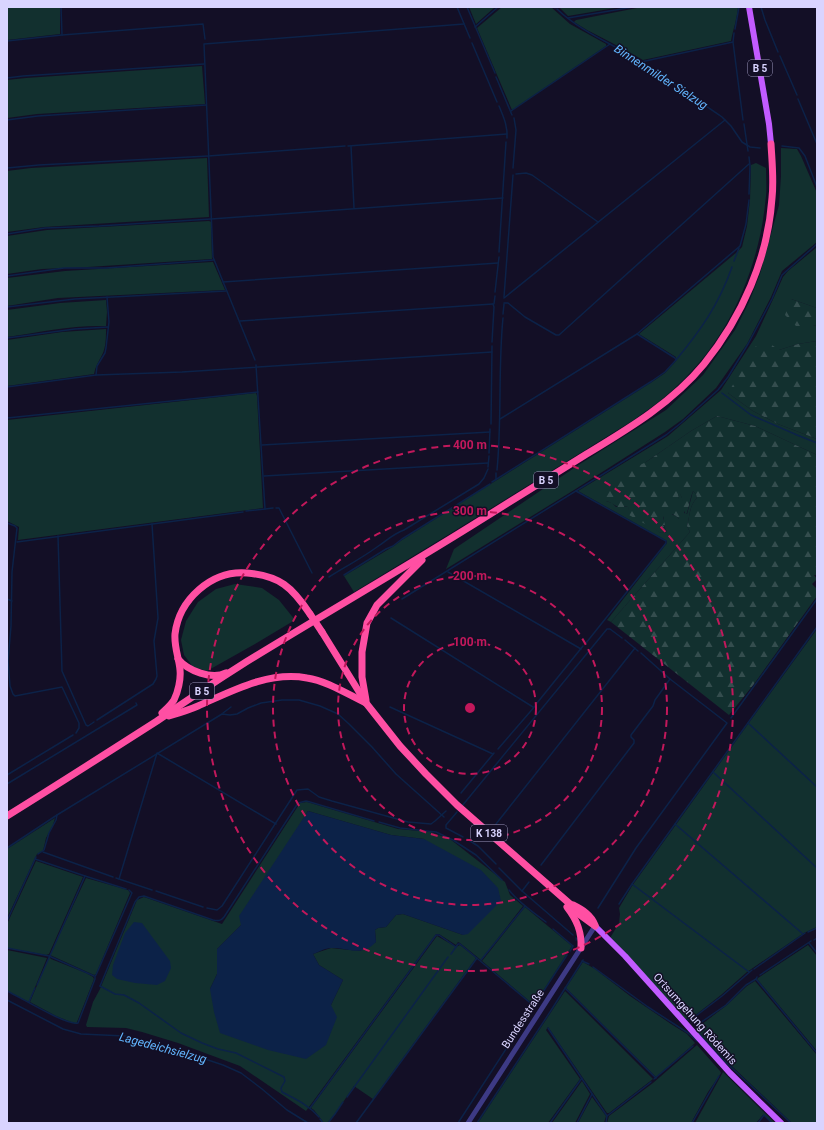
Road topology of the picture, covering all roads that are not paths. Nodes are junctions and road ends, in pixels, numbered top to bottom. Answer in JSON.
{"nodes":[{"id":1,"x":749,"y":7,"type":"edge"},
{"id":2,"x":771,"y":144,"type":"joint"},
{"id":3,"x":427,"y":554,"type":"junction"},
{"id":4,"x":178,"y":658,"type":"junction"},
{"id":5,"x":246,"y":662,"type":"junction"},
{"id":6,"x":366,"y":703,"type":"junction"},
{"id":7,"x":156,"y":721,"type":"junction"},
{"id":8,"x":7,"y":816,"type":"edge"},
{"id":9,"x":554,"y":891,"type":"junction"},
{"id":10,"x":595,"y":926,"type":"junction"},
{"id":11,"x":581,"y":948,"type":"junction"},
{"id":12,"x":468,"y":1123,"type":"edge"},
{"id":13,"x":781,"y":1123,"type":"edge"}],
"edges":[{"from":1,"to":2,"type":"main road","number":"B 5"},
{"from":2,"to":3,"type":"highway","number":"B 5"},
{"from":3,"to":5,"type":"highway","number":"B 5"},
{"from":3,"to":6,"type":"highway"},
{"from":4,"to":5,"type":"highway"},
{"from":4,"to":6,"type":"highway","bridge":true},
{"from":4,"to":7,"type":"highway"},
{"from":5,"to":7,"type":"highway","number":"B 5"},
{"from":6,"to":7,"type":"highway"},
{"from":6,"to":9,"type":"highway","number":"K 138"},
{"from":7,"to":8,"type":"highway","number":"B 5"},
{"from":9,"to":10,"type":"highway","number":"K 138"},
{"from":9,"to":11,"type":"highway"},
{"from":10,"to":11,"type":"street","name":"Bundesstraße"},
{"from":10,"to":13,"type":"main road","name":"Ortsumgehung Rödemis","number":"K 138"},
{"from":11,"to":12,"type":"street","name":"Bundesstraße"}]}
